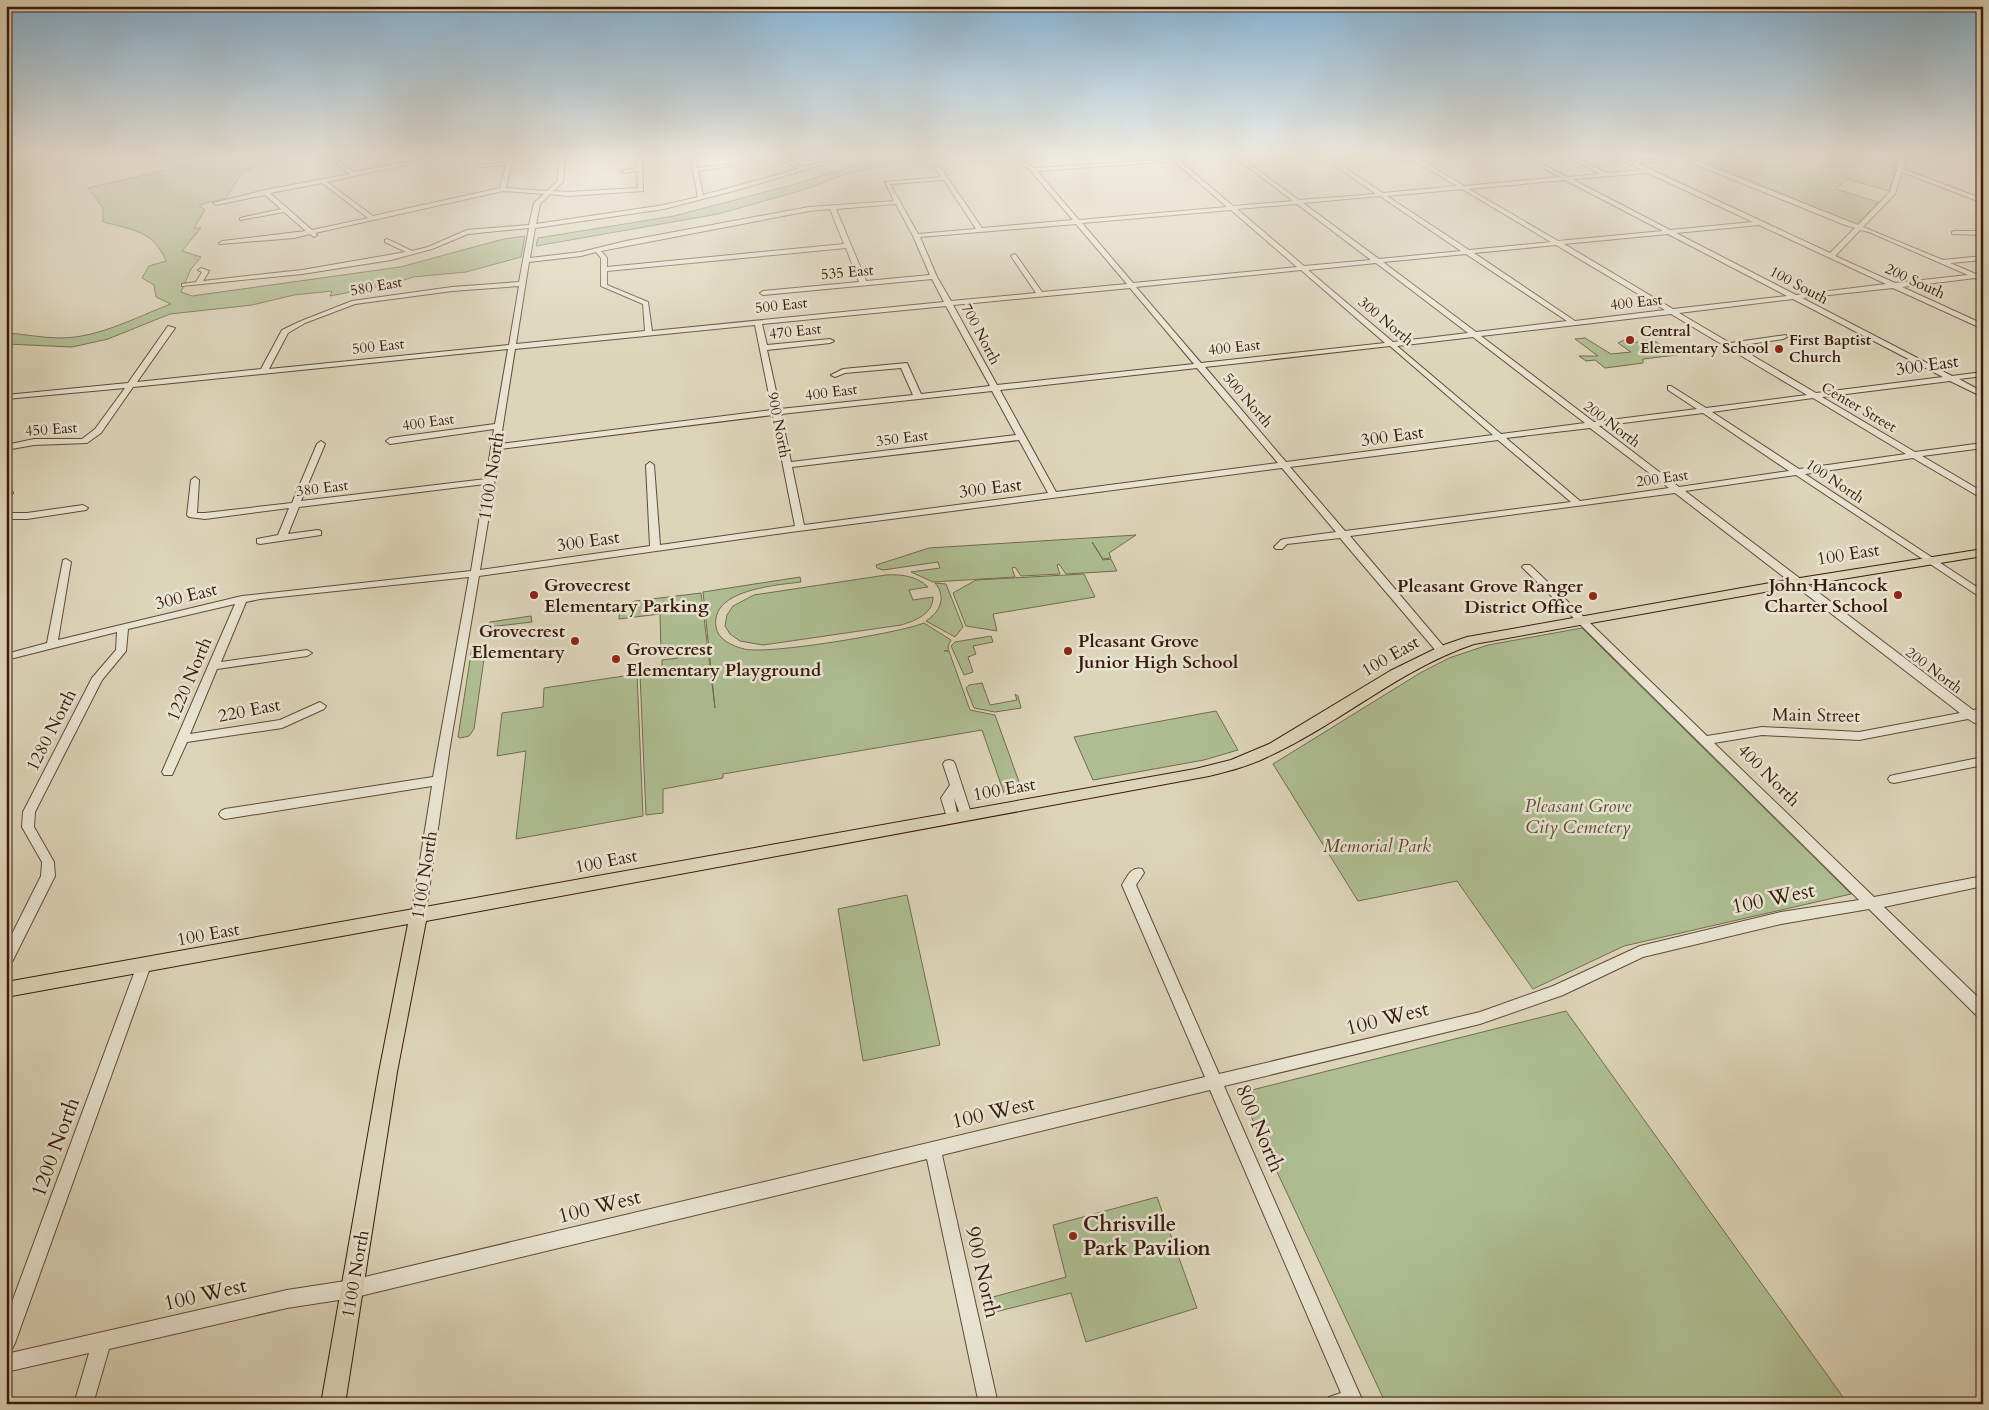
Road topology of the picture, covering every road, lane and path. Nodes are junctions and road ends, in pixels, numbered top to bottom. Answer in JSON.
{"nodes":[{"id":1,"x":300,"y":223,"type":"edge"},
{"id":2,"x":358,"y":223,"type":"edge"},
{"id":3,"x":534,"y":223,"type":"edge"},
{"id":4,"x":555,"y":223,"type":"edge"},
{"id":5,"x":735,"y":223,"type":"edge"},
{"id":6,"x":838,"y":223,"type":"edge"},
{"id":7,"x":909,"y":223,"type":"edge"},
{"id":8,"x":975,"y":223,"type":"edge"},
{"id":9,"x":1058,"y":223,"type":"edge"},
{"id":10,"x":1079,"y":223,"type":"edge"},
{"id":11,"x":1249,"y":223,"type":"edge"},
{"id":12,"x":1324,"y":223,"type":"edge"},
{"id":13,"x":1424,"y":223,"type":"edge"},
{"id":14,"x":1523,"y":223,"type":"edge"},
{"id":15,"x":1652,"y":223,"type":"edge"},
{"id":16,"x":1760,"y":223,"type":"joint"},
{"id":17,"x":1847,"y":223,"type":"edge"},
{"id":18,"x":1865,"y":223,"type":"edge"},
{"id":19,"x":533,"y":226,"type":"junction"},
{"id":20,"x":1860,"y":228,"type":"junction"},
{"id":21,"x":980,"y":230,"type":"junction"},
{"id":22,"x":1669,"y":232,"type":"junction"},
{"id":23,"x":1954,"y":233,"type":"dead end"},
{"id":24,"x":1983,"y":233,"type":"edge"},
{"id":25,"x":313,"y":234,"type":"junction"},
{"id":26,"x":916,"y":236,"type":"junction"},
{"id":27,"x":387,"y":241,"type":"dead end"},
{"id":28,"x":222,"y":243,"type":"dead end"},
{"id":29,"x":1558,"y":243,"type":"junction"},
{"id":30,"x":847,"y":246,"type":"junction"},
{"id":31,"x":597,"y":250,"type":"junction"},
{"id":32,"x":1468,"y":252,"type":"junction"},
{"id":33,"x":412,"y":253,"type":"junction"},
{"id":34,"x":1014,"y":256,"type":"dead end"},
{"id":35,"x":1831,"y":256,"type":"junction"},
{"id":36,"x":1983,"y":258,"type":"edge"},
{"id":37,"x":526,"y":260,"type":"junction"},
{"id":38,"x":1375,"y":260,"type":"junction"},
{"id":39,"x":1943,"y":262,"type":"junction"},
{"id":40,"x":1302,"y":268,"type":"junction"},
{"id":41,"x":604,"y":269,"type":"junction"},
{"id":42,"x":201,"y":270,"type":"dead end"},
{"id":43,"x":934,"y":277,"type":"junction"},
{"id":44,"x":1979,"y":277,"type":"edge"},
{"id":45,"x":198,"y":284,"type":"junction"},
{"id":46,"x":522,"y":284,"type":"junction"},
{"id":47,"x":863,"y":284,"type":"junction"},
{"id":48,"x":1130,"y":284,"type":"junction"},
{"id":49,"x":184,"y":285,"type":"dead end"},
{"id":50,"x":1894,"y":286,"type":"junction"},
{"id":51,"x":642,"y":293,"type":"dead end"},
{"id":52,"x":763,"y":293,"type":"dead end"},
{"id":53,"x":1039,"y":293,"type":"junction"},
{"id":54,"x":621,"y":294,"type":"junction"},
{"id":55,"x":633,"y":297,"type":"junction"},
{"id":56,"x":1796,"y":298,"type":"junction"},
{"id":57,"x":609,"y":299,"type":"dead end"},
{"id":58,"x":948,"y":302,"type":"junction"},
{"id":59,"x":1672,"y":312,"type":"junction"},
{"id":60,"x":758,"y":321,"type":"junction"},
{"id":61,"x":1574,"y":322,"type":"junction"},
{"id":62,"x":1983,"y":327,"type":"edge"},
{"id":63,"x":170,"y":328,"type":"dead end"},
{"id":64,"x":649,"y":332,"type":"junction"},
{"id":65,"x":1472,"y":334,"type":"junction"},
{"id":66,"x":1783,"y":337,"type":"dead end"},
{"id":67,"x":830,"y":341,"type":"dead end"},
{"id":68,"x":1392,"y":344,"type":"junction"},
{"id":69,"x":1729,"y":345,"type":"junction"},
{"id":70,"x":513,"y":346,"type":"junction"},
{"id":71,"x":763,"y":348,"type":"junction"},
{"id":72,"x":1199,"y":364,"type":"junction"},
{"id":73,"x":264,"y":371,"type":"junction"},
{"id":74,"x":1983,"y":374,"type":"edge"},
{"id":75,"x":835,"y":375,"type":"dead end"},
{"id":76,"x":1951,"y":378,"type":"junction"},
{"id":77,"x":131,"y":384,"type":"junction"},
{"id":78,"x":994,"y":387,"type":"junction"},
{"id":79,"x":1671,"y":388,"type":"dead end"},
{"id":80,"x":1983,"y":395,"type":"edge"},
{"id":81,"x":918,"y":396,"type":"junction"},
{"id":82,"x":6,"y":397,"type":"edge"},
{"id":83,"x":1815,"y":397,"type":"junction"},
{"id":84,"x":1705,"y":411,"type":"junction"},
{"id":85,"x":778,"y":412,"type":"junction"},
{"id":86,"x":499,"y":426,"type":"junction"},
{"id":87,"x":1592,"y":426,"type":"junction"},
{"id":88,"x":1021,"y":437,"type":"junction"},
{"id":89,"x":1502,"y":438,"type":"junction"},
{"id":90,"x":390,"y":441,"type":"dead end"},
{"id":91,"x":321,"y":444,"type":"dead end"},
{"id":92,"x":1983,"y":445,"type":"edge"},
{"id":93,"x":495,"y":447,"type":"junction"},
{"id":94,"x":6,"y":448,"type":"edge"},
{"id":95,"x":1912,"y":454,"type":"junction"},
{"id":96,"x":650,"y":465,"type":"dead end"},
{"id":97,"x":787,"y":465,"type":"junction"},
{"id":98,"x":1287,"y":466,"type":"junction"},
{"id":99,"x":1796,"y":471,"type":"junction"},
{"id":100,"x":196,"y":480,"type":"dead end"},
{"id":101,"x":491,"y":482,"type":"junction"},
{"id":102,"x":6,"y":488,"type":"edge"},
{"id":103,"x":1676,"y":490,"type":"junction"},
{"id":104,"x":6,"y":496,"type":"edge"},
{"id":105,"x":1054,"y":496,"type":"junction"},
{"id":106,"x":1983,"y":496,"type":"edge"},
{"id":107,"x":1578,"y":504,"type":"junction"},
{"id":108,"x":296,"y":505,"type":"junction"},
{"id":109,"x":82,"y":508,"type":"dead end"},
{"id":110,"x":6,"y":516,"type":"edge"},
{"id":111,"x":800,"y":528,"type":"junction"},
{"id":112,"x":318,"y":533,"type":"dead end"},
{"id":113,"x":1344,"y":535,"type":"junction"},
{"id":114,"x":282,"y":538,"type":"junction"},
{"id":115,"x":260,"y":541,"type":"dead end"},
{"id":116,"x":1279,"y":547,"type":"dead end"},
{"id":117,"x":655,"y":549,"type":"junction"},
{"id":118,"x":1983,"y":552,"type":"edge"},
{"id":119,"x":1929,"y":561,"type":"junction"},
{"id":120,"x":66,"y":562,"type":"dead end"},
{"id":121,"x":1527,"y":567,"type":"dead end"},
{"id":122,"x":475,"y":574,"type":"junction"},
{"id":123,"x":1796,"y":582,"type":"junction"},
{"id":124,"x":1983,"y":596,"type":"edge"},
{"id":125,"x":242,"y":599,"type":"junction"},
{"id":126,"x":1583,"y":620,"type":"junction"},
{"id":127,"x":123,"y":629,"type":"junction"},
{"id":128,"x":52,"y":646,"type":"junction"},
{"id":129,"x":1441,"y":650,"type":"junction"},
{"id":130,"x":307,"y":653,"type":"dead end"},
{"id":131,"x":6,"y":657,"type":"edge"},
{"id":132,"x":214,"y":666,"type":"junction"},
{"id":133,"x":320,"y":706,"type":"dead end"},
{"id":134,"x":1983,"y":712,"type":"edge"},
{"id":135,"x":1970,"y":714,"type":"junction"},
{"id":136,"x":1983,"y":724,"type":"edge"},
{"id":137,"x":182,"y":739,"type":"junction"},
{"id":138,"x":1706,"y":740,"type":"junction"},
{"id":139,"x":1983,"y":761,"type":"edge"},
{"id":140,"x":950,"y":764,"type":"dead end"},
{"id":141,"x":168,"y":772,"type":"dead end"},
{"id":142,"x":1894,"y":779,"type":"dead end"},
{"id":143,"x":438,"y":782,"type":"junction"},
{"id":144,"x":225,"y":814,"type":"dead end"},
{"id":145,"x":959,"y":817,"type":"junction"},
{"id":146,"x":1137,"y":872,"type":"dead end"},
{"id":147,"x":1983,"y":881,"type":"edge"},
{"id":148,"x":1872,"y":903,"type":"junction"},
{"id":149,"x":418,"y":917,"type":"junction"},
{"id":150,"x":6,"y":960,"type":"edge"},
{"id":151,"x":144,"y":965,"type":"junction"},
{"id":152,"x":6,"y":990,"type":"edge"},
{"id":153,"x":1983,"y":1012,"type":"edge"},
{"id":154,"x":1216,"y":1082,"type":"junction"},
{"id":155,"x":933,"y":1150,"type":"junction"},
{"id":156,"x":352,"y":1289,"type":"junction"},
{"id":157,"x":102,"y":1341,"type":"junction"},
{"id":158,"x":6,"y":1343,"type":"edge"},
{"id":159,"x":6,"y":1364,"type":"edge"},
{"id":160,"x":1348,"y":1402,"type":"edge"},
{"id":161,"x":83,"y":1404,"type":"edge"},
{"id":162,"x":333,"y":1404,"type":"edge"},
{"id":163,"x":990,"y":1404,"type":"edge"}],
"edges":[{"from":1,"to":25,"type":"street"},
{"from":2,"to":25,"type":"street"},
{"from":3,"to":19,"type":"street"},
{"from":4,"to":19,"type":"street"},
{"from":5,"to":31,"type":"street"},
{"from":6,"to":30,"type":"street"},
{"from":7,"to":26,"type":"street","name":"700 North"},
{"from":8,"to":21,"type":"street"},
{"from":9,"to":21,"type":"street"},
{"from":10,"to":48,"type":"street","name":"500 North"},
{"from":11,"to":40,"type":"street","name":"300 North"},
{"from":12,"to":38,"type":"street","name":"200 North"},
{"from":13,"to":32,"type":"street"},
{"from":14,"to":29,"type":"street","name":"Center Street"},
{"from":15,"to":22,"type":"street","name":"100 South"},
{"from":16,"to":22,"type":"street","name":"500 East"},
{"from":16,"to":35,"type":"street","name":"200 South"},
{"from":17,"to":20,"type":"street"},
{"from":18,"to":20,"type":"street"},
{"from":19,"to":33,"type":"street"},
{"from":19,"to":37,"type":"street","name":"1100 North"},
{"from":20,"to":35,"type":"street"},
{"from":20,"to":39,"type":"street"},
{"from":21,"to":26,"type":"street"},
{"from":22,"to":29,"type":"street","name":"500 East"},
{"from":22,"to":56,"type":"street","name":"100 South"},
{"from":23,"to":24,"type":"street"},
{"from":25,"to":28,"type":"street"},
{"from":26,"to":43,"type":"street","name":"700 North"},
{"from":27,"to":33,"type":"street"},
{"from":29,"to":32,"type":"street","name":"500 East"},
{"from":29,"to":59,"type":"street","name":"Center Street"},
{"from":30,"to":41,"type":"street"},
{"from":30,"to":47,"type":"street"},
{"from":31,"to":37,"type":"street"},
{"from":31,"to":41,"type":"street"},
{"from":32,"to":38,"type":"street","name":"500 East"},
{"from":32,"to":61,"type":"street"},
{"from":33,"to":45,"type":"street"},
{"from":34,"to":53,"type":"street"},
{"from":35,"to":50,"type":"street","name":"200 South"},
{"from":36,"to":39,"type":"street"},
{"from":37,"to":46,"type":"street","name":"1100 North"},
{"from":38,"to":40,"type":"street","name":"500 East"},
{"from":38,"to":65,"type":"street","name":"200 North"},
{"from":39,"to":44,"type":"street"},
{"from":40,"to":48,"type":"street","name":"500 East"},
{"from":40,"to":68,"type":"street","name":"300 North"},
{"from":41,"to":54,"type":"street"},
{"from":42,"to":45,"type":"street"},
{"from":43,"to":47,"type":"street","name":"535 East"},
{"from":43,"to":58,"type":"street","name":"700 North"},
{"from":44,"to":50,"type":"street","name":"400 East"},
{"from":45,"to":49,"type":"street"},
{"from":46,"to":70,"type":"street","name":"1100 North"},
{"from":46,"to":73,"type":"street","name":"580 East"},
{"from":47,"to":52,"type":"street","name":"535 East"},
{"from":48,"to":53,"type":"street","name":"500 East"},
{"from":48,"to":72,"type":"street","name":"500 North"},
{"from":50,"to":56,"type":"street","name":"400 East"},
{"from":50,"to":62,"type":"street","name":"200 South"},
{"from":51,"to":55,"type":"street"},
{"from":53,"to":58,"type":"street","name":"500 East"},
{"from":54,"to":55,"type":"street"},
{"from":54,"to":57,"type":"street"},
{"from":55,"to":64,"type":"street"},
{"from":56,"to":59,"type":"street","name":"400 East"},
{"from":56,"to":76,"type":"street","name":"100 South"},
{"from":58,"to":60,"type":"street","name":"500 East"},
{"from":58,"to":78,"type":"street","name":"700 North"},
{"from":59,"to":61,"type":"street","name":"400 East"},
{"from":59,"to":69,"type":"street","name":"Center Street"},
{"from":60,"to":64,"type":"street","name":"500 East"},
{"from":60,"to":71,"type":"street","name":"900 North"},
{"from":61,"to":65,"type":"street","name":"400 East"},
{"from":63,"to":77,"type":"street","name":"450 East"},
{"from":64,"to":70,"type":"street","name":"500 East"},
{"from":65,"to":68,"type":"street","name":"400 East"},
{"from":65,"to":87,"type":"street","name":"200 North"},
{"from":66,"to":69,"type":"street"},
{"from":67,"to":71,"type":"street","name":"470 East"},
{"from":68,"to":72,"type":"street","name":"400 East"},
{"from":68,"to":89,"type":"street","name":"300 North"},
{"from":69,"to":83,"type":"street","name":"Center Street"},
{"from":70,"to":73,"type":"street","name":"500 East"},
{"from":70,"to":86,"type":"street","name":"1100 North"},
{"from":71,"to":85,"type":"street","name":"900 North"},
{"from":72,"to":78,"type":"street","name":"400 East"},
{"from":72,"to":98,"type":"street","name":"500 North"},
{"from":73,"to":77,"type":"street","name":"500 East"},
{"from":74,"to":76,"type":"street","name":"300 East"},
{"from":75,"to":81,"type":"street"},
{"from":76,"to":80,"type":"street","name":"100 South"},
{"from":76,"to":83,"type":"street","name":"300 East"},
{"from":77,"to":82,"type":"street","name":"500 East"},
{"from":77,"to":94,"type":"street","name":"450 East"},
{"from":78,"to":81,"type":"street","name":"400 East"},
{"from":78,"to":88,"type":"street","name":"700 North"},
{"from":79,"to":84,"type":"street","name":"100 North"},
{"from":81,"to":85,"type":"street","name":"400 East"},
{"from":83,"to":84,"type":"street","name":"300 East"},
{"from":83,"to":95,"type":"street","name":"Center Street"},
{"from":84,"to":87,"type":"street","name":"300 East"},
{"from":84,"to":99,"type":"street","name":"100 North"},
{"from":85,"to":93,"type":"street","name":"400 East"},
{"from":85,"to":97,"type":"street","name":"900 North"},
{"from":86,"to":90,"type":"street","name":"400 East"},
{"from":86,"to":93,"type":"street","name":"1100 North"},
{"from":87,"to":89,"type":"street","name":"300 East"},
{"from":87,"to":103,"type":"street","name":"200 North"},
{"from":88,"to":97,"type":"street","name":"350 East"},
{"from":88,"to":105,"type":"street","name":"700 North"},
{"from":89,"to":98,"type":"street","name":"300 East"},
{"from":89,"to":107,"type":"street","name":"300 North"},
{"from":91,"to":108,"type":"street"},
{"from":92,"to":95,"type":"street","name":"200 East"},
{"from":93,"to":101,"type":"street","name":"1100 North"},
{"from":95,"to":99,"type":"street","name":"200 East"},
{"from":95,"to":106,"type":"street","name":"Center Street"},
{"from":96,"to":117,"type":"street"},
{"from":97,"to":111,"type":"street","name":"900 North"},
{"from":98,"to":105,"type":"street","name":"300 East"},
{"from":98,"to":113,"type":"street","name":"500 North"},
{"from":99,"to":103,"type":"street","name":"200 East"},
{"from":99,"to":119,"type":"street","name":"100 North"},
{"from":100,"to":108,"type":"street","name":"380 East"},
{"from":101,"to":108,"type":"street","name":"380 East"},
{"from":101,"to":122,"type":"street","name":"1100 North"},
{"from":102,"to":104,"type":"street"},
{"from":103,"to":107,"type":"street","name":"200 East"},
{"from":103,"to":123,"type":"street","name":"200 North"},
{"from":105,"to":111,"type":"street","name":"300 East"},
{"from":107,"to":113,"type":"street","name":"200 East"},
{"from":108,"to":114,"type":"street"},
{"from":109,"to":110,"type":"street"},
{"from":111,"to":117,"type":"street","name":"300 East"},
{"from":112,"to":114,"type":"street"},
{"from":113,"to":116,"type":"street","name":"200 East"},
{"from":113,"to":129,"type":"street","name":"500 North"},
{"from":114,"to":115,"type":"street"},
{"from":117,"to":122,"type":"street","name":"300 East"},
{"from":118,"to":119,"type":"main road","name":"100 East"},
{"from":119,"to":123,"type":"main road","name":"100 East"},
{"from":119,"to":124,"type":"street","name":"100 North"},
{"from":120,"to":128,"type":"street"},
{"from":121,"to":126,"type":"street","name":"400 North"},
{"from":122,"to":125,"type":"street","name":"300 East"},
{"from":122,"to":143,"type":"street","name":"1100 North"},
{"from":123,"to":126,"type":"main road","name":"100 East"},
{"from":123,"to":135,"type":"street","name":"200 North"},
{"from":125,"to":127,"type":"street","name":"300 East"},
{"from":125,"to":132,"type":"street","name":"1220 North"},
{"from":126,"to":129,"type":"main road","name":"100 East"},
{"from":126,"to":138,"type":"street","name":"400 North"},
{"from":127,"to":128,"type":"street","name":"300 East"},
{"from":127,"to":150,"type":"street","name":"1280 North"},
{"from":128,"to":131,"type":"street","name":"300 East"},
{"from":129,"to":145,"type":"main road","name":"100 East"},
{"from":130,"to":132,"type":"street"},
{"from":132,"to":137,"type":"street","name":"1220 North"},
{"from":133,"to":137,"type":"street","name":"220 East"},
{"from":134,"to":135,"type":"street","name":"Main Street"},
{"from":135,"to":136,"type":"street","name":"200 North"},
{"from":135,"to":138,"type":"street","name":"Main Street"},
{"from":137,"to":141,"type":"street","name":"1220 North"},
{"from":138,"to":148,"type":"street","name":"400 North"},
{"from":139,"to":142,"type":"street"},
{"from":140,"to":145,"type":"street"},
{"from":143,"to":144,"type":"street"},
{"from":143,"to":149,"type":"street","name":"1100 North"},
{"from":145,"to":149,"type":"main road","name":"100 East"},
{"from":146,"to":154,"type":"street","name":"800 North"},
{"from":147,"to":148,"type":"street","name":"100 West"},
{"from":148,"to":153,"type":"street","name":"400 North"},
{"from":148,"to":154,"type":"street","name":"100 West"},
{"from":149,"to":151,"type":"main road","name":"100 East"},
{"from":149,"to":156,"type":"main road","name":"1100 North"},
{"from":151,"to":152,"type":"main road","name":"100 East"},
{"from":151,"to":158,"type":"street","name":"1200 North"},
{"from":154,"to":155,"type":"street","name":"100 West"},
{"from":154,"to":160,"type":"street","name":"800 North"},
{"from":155,"to":156,"type":"street","name":"100 West"},
{"from":155,"to":163,"type":"street","name":"900 North"},
{"from":156,"to":157,"type":"street","name":"100 West"},
{"from":156,"to":162,"type":"main road","name":"1100 North"},
{"from":157,"to":159,"type":"street","name":"100 West"},
{"from":157,"to":161,"type":"street"}]}
